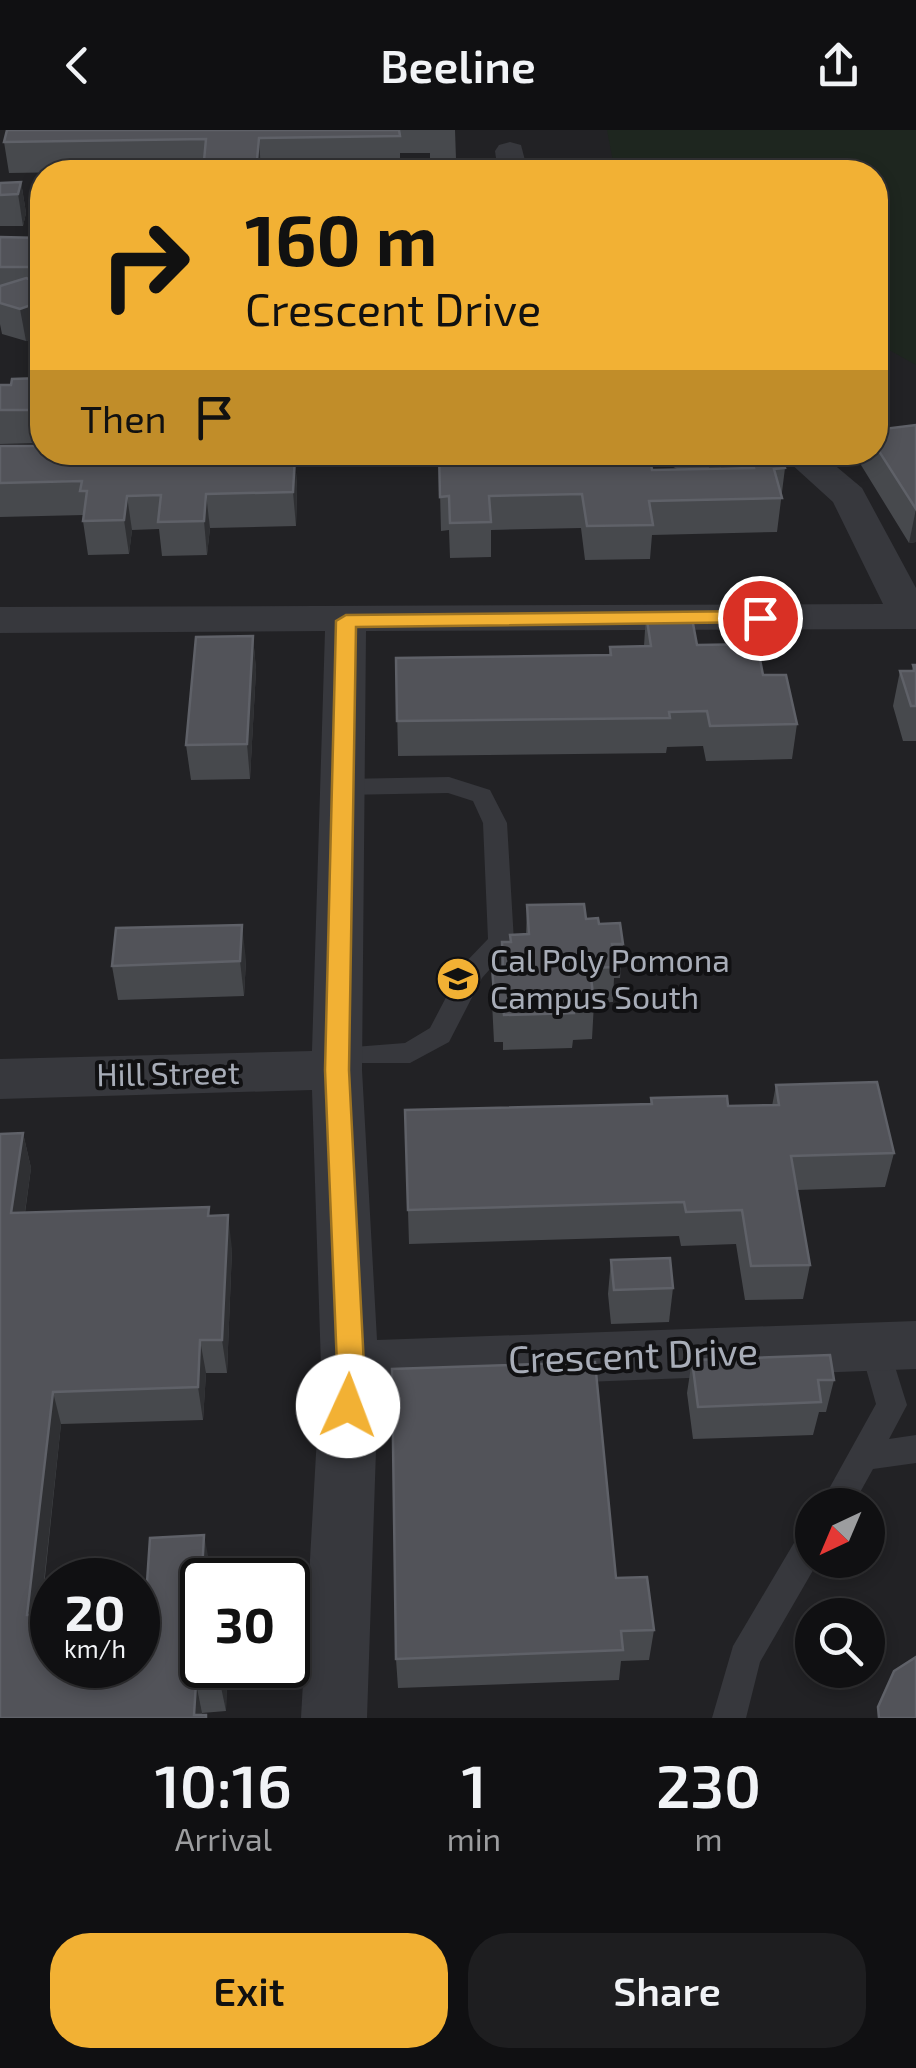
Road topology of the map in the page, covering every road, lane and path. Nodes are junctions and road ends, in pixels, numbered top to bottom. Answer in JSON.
{"nodes":[{"id":1,"x":812,"y":465,"type":"edge"},
{"id":2,"x":913,"y":616,"type":"edge"},
{"id":3,"x":0,"y":620,"type":"edge"},
{"id":4,"x":346,"y":621,"type":"junction"},
{"id":5,"x":342,"y":787,"type":"junction"},
{"id":6,"x":337,"y":1063,"type":"junction"},
{"id":7,"x":0,"y":1078,"type":"edge"},
{"id":8,"x":896,"y":1346,"type":"edge"},
{"id":9,"x":350,"y":1366,"type":"junction"},
{"id":10,"x":916,"y":1449,"type":"edge"},
{"id":11,"x":866,"y":1456,"type":"junction"},
{"id":12,"x":846,"y":1488,"type":"edge"},
{"id":13,"x":795,"y":1571,"type":"edge"},
{"id":14,"x":334,"y":1718,"type":"edge"},
{"id":15,"x":729,"y":1718,"type":"edge"}],
"edges":[{"from":1,"to":2,"type":"street"},
{"from":2,"to":4,"type":"street"},
{"from":3,"to":4,"type":"street"},
{"from":4,"to":5,"type":"street"},
{"from":5,"to":6,"type":"street"},
{"from":5,"to":6,"type":"lane"},
{"from":6,"to":7,"type":"street","name":"Hill Street"},
{"from":6,"to":9,"type":"street"},
{"from":8,"to":9,"type":"street","name":"Crescent Drive"},
{"from":8,"to":11,"type":"lane"},
{"from":9,"to":14,"type":"street"},
{"from":10,"to":11,"type":"lane"},
{"from":11,"to":12,"type":"lane"},
{"from":13,"to":15,"type":"lane"}]}
